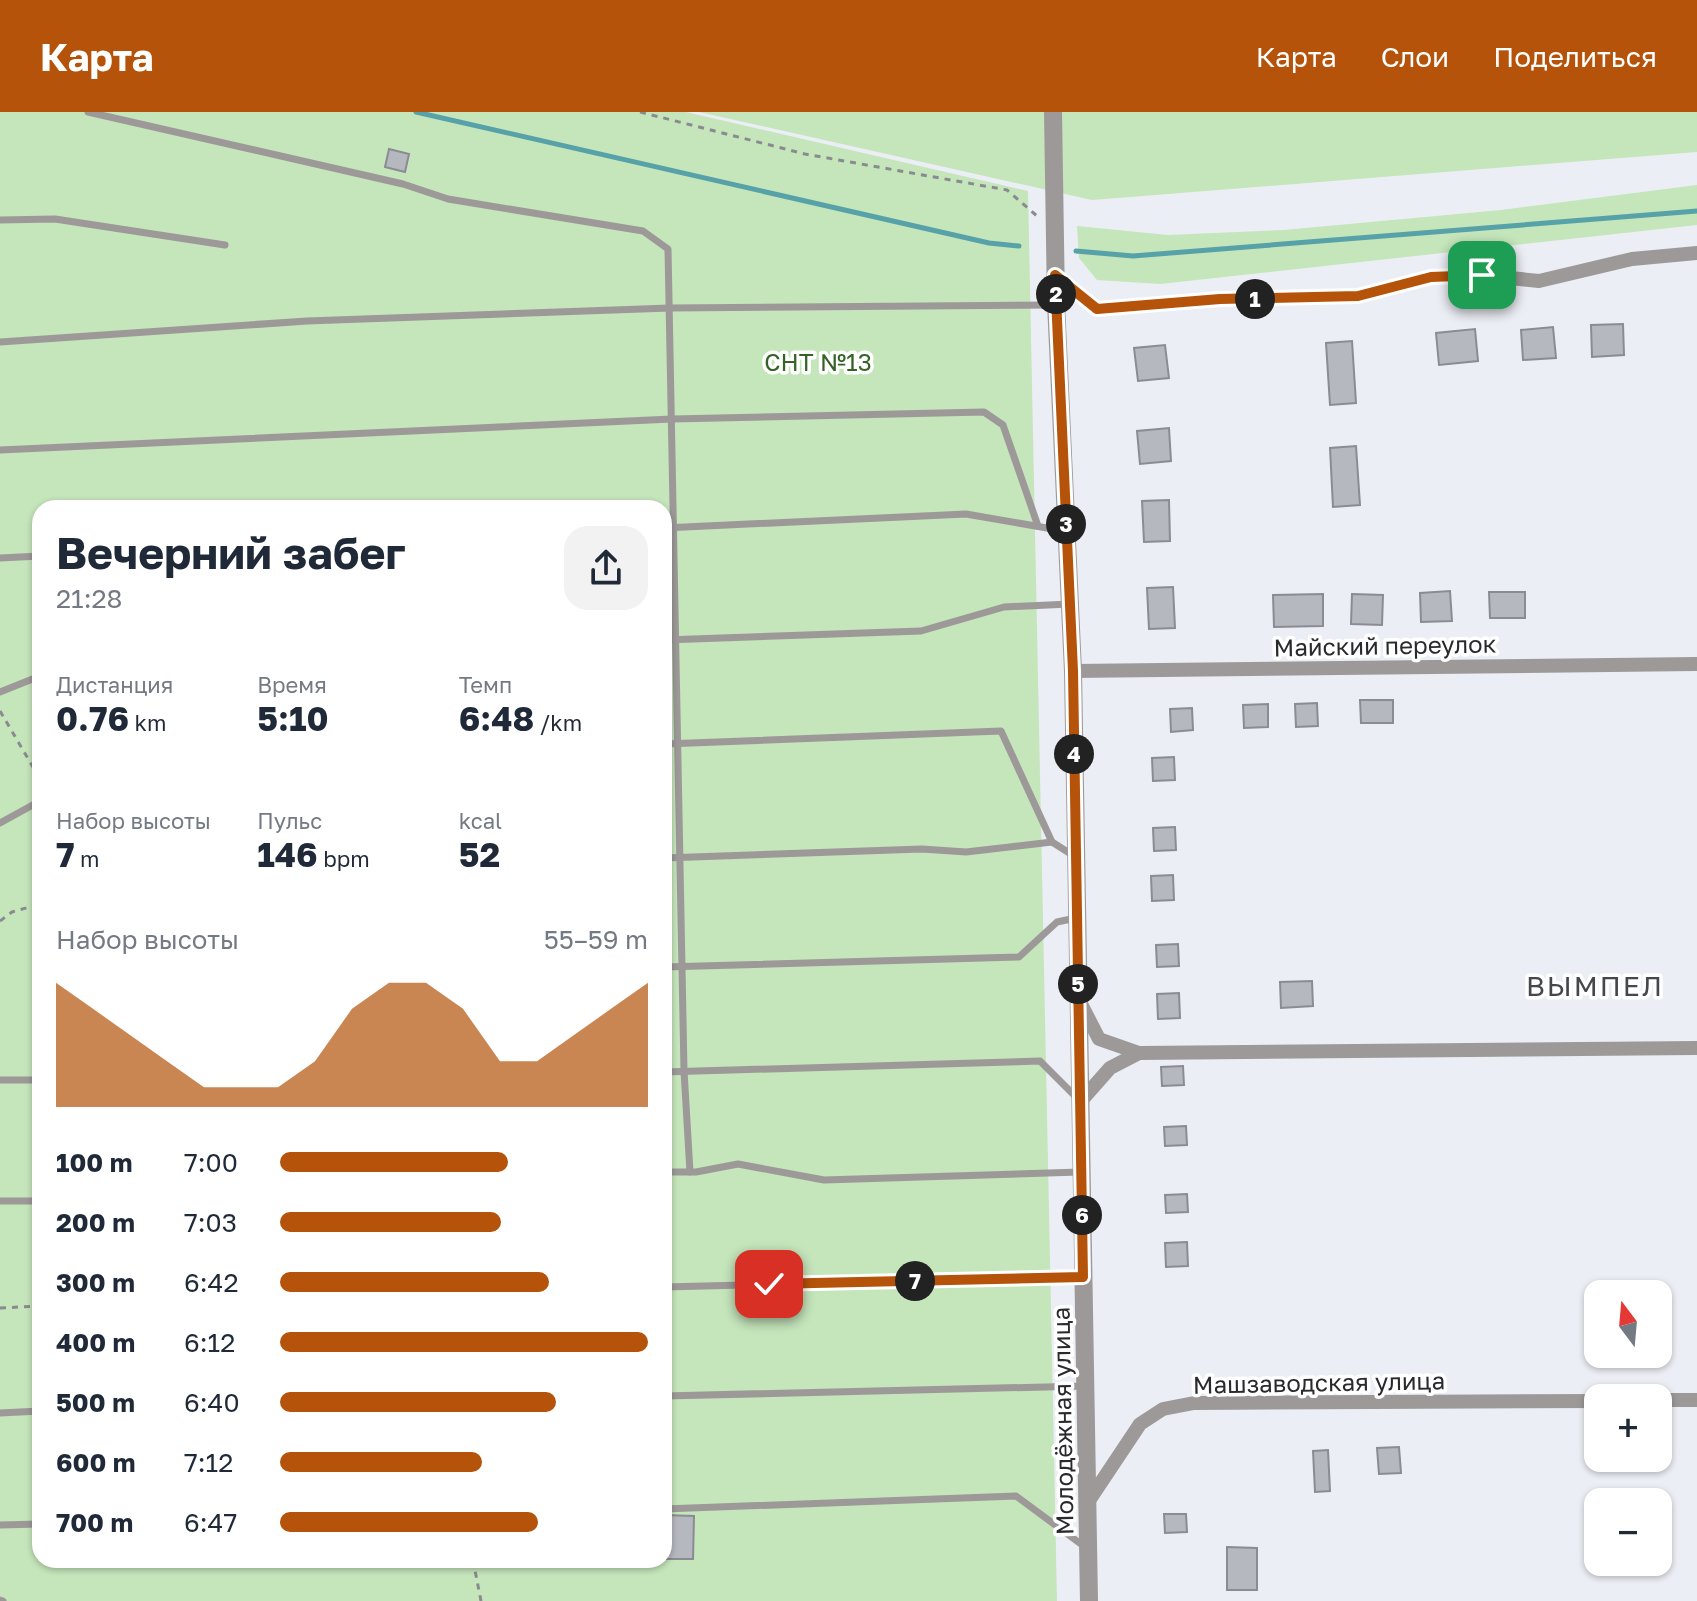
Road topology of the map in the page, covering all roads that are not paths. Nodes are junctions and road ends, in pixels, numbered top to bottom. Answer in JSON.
{"nodes":[{"id":1,"x":88,"y":112,"type":"edge"},
{"id":2,"x":1053,"y":112,"type":"edge"},
{"id":3,"x":0,"y":220,"type":"edge"},
{"id":4,"x":225,"y":245,"type":"dead end"},
{"id":5,"x":1697,"y":253,"type":"edge"},
{"id":6,"x":1055,"y":275,"type":"junction"},
{"id":7,"x":1056,"y":305,"type":"junction"},
{"id":8,"x":670,"y":308,"type":"junction"},
{"id":9,"x":0,"y":342,"type":"edge"},
{"id":10,"x":672,"y":419,"type":"junction"},
{"id":11,"x":0,"y":450,"type":"edge"},
{"id":12,"x":1038,"y":526,"type":"junction"},
{"id":13,"x":674,"y":527,"type":"junction"},
{"id":14,"x":1067,"y":531,"type":"junction"},
{"id":15,"x":32,"y":556,"type":"edge"},
{"id":16,"x":0,"y":558,"type":"edge"},
{"id":17,"x":1070,"y":604,"type":"junction"},
{"id":18,"x":672,"y":639,"type":"edge"},
{"id":19,"x":675,"y":639,"type":"junction"},
{"id":20,"x":1697,"y":664,"type":"edge"},
{"id":21,"x":1073,"y":671,"type":"junction"},
{"id":22,"x":32,"y":679,"type":"edge"},
{"id":23,"x":0,"y":692,"type":"edge"},
{"id":24,"x":672,"y":743,"type":"edge"},
{"id":25,"x":678,"y":743,"type":"junction"},
{"id":26,"x":32,"y":805,"type":"edge"},
{"id":27,"x":0,"y":823,"type":"edge"},
{"id":28,"x":1052,"y":842,"type":"junction"},
{"id":29,"x":1076,"y":857,"type":"junction"},
{"id":30,"x":672,"y":858,"type":"edge"},
{"id":31,"x":681,"y":858,"type":"junction"},
{"id":32,"x":1077,"y":918,"type":"junction"},
{"id":33,"x":683,"y":966,"type":"junction"},
{"id":34,"x":672,"y":967,"type":"edge"},
{"id":35,"x":1079,"y":1000,"type":"junction"},
{"id":36,"x":1697,"y":1048,"type":"edge"},
{"id":37,"x":1139,"y":1053,"type":"junction"},
{"id":38,"x":684,"y":1071,"type":"junction"},
{"id":39,"x":672,"y":1072,"type":"edge"},
{"id":40,"x":0,"y":1080,"type":"edge"},
{"id":41,"x":32,"y":1080,"type":"edge"},
{"id":42,"x":1080,"y":1102,"type":"junction"},
{"id":43,"x":672,"y":1172,"type":"edge"},
{"id":44,"x":690,"y":1172,"type":"junction"},
{"id":45,"x":1082,"y":1172,"type":"junction"},
{"id":46,"x":0,"y":1201,"type":"edge"},
{"id":47,"x":32,"y":1201,"type":"edge"},
{"id":48,"x":1083,"y":1277,"type":"junction"},
{"id":49,"x":672,"y":1287,"type":"edge"},
{"id":50,"x":1085,"y":1386,"type":"junction"},
{"id":51,"x":672,"y":1396,"type":"edge"},
{"id":52,"x":1672,"y":1400,"type":"edge"},
{"id":53,"x":1697,"y":1400,"type":"edge"},
{"id":54,"x":1584,"y":1401,"type":"edge"},
{"id":55,"x":32,"y":1411,"type":"edge"},
{"id":56,"x":0,"y":1413,"type":"edge"},
{"id":57,"x":1088,"y":1502,"type":"junction"},
{"id":58,"x":672,"y":1509,"type":"edge"},
{"id":59,"x":32,"y":1524,"type":"edge"},
{"id":60,"x":0,"y":1525,"type":"edge"},
{"id":61,"x":1088,"y":1550,"type":"junction"},
{"id":62,"x":1089,"y":1601,"type":"edge"}],
"edges":[{"from":1,"to":8,"type":"lane"},
{"from":2,"to":6,"type":"street","name":"Молодёжная улица"},
{"from":3,"to":4,"type":"lane"},
{"from":5,"to":6,"type":"street"},
{"from":6,"to":7,"type":"street","name":"Молодёжная улица"},
{"from":7,"to":8,"type":"lane"},
{"from":7,"to":14,"type":"street","name":"Молодёжная улица"},
{"from":8,"to":9,"type":"lane"},
{"from":8,"to":10,"type":"lane"},
{"from":10,"to":11,"type":"lane"},
{"from":10,"to":12,"type":"lane"},
{"from":10,"to":13,"type":"lane"},
{"from":12,"to":13,"type":"lane"},
{"from":12,"to":14,"type":"lane"},
{"from":13,"to":19,"type":"lane"},
{"from":14,"to":17,"type":"street","name":"Молодёжная улица"},
{"from":15,"to":16,"type":"lane"},
{"from":17,"to":19,"type":"lane"},
{"from":17,"to":21,"type":"street","name":"Молодёжная улица"},
{"from":18,"to":19,"type":"lane"},
{"from":19,"to":25,"type":"lane"},
{"from":20,"to":21,"type":"street","name":"Майский переулок"},
{"from":21,"to":29,"type":"street","name":"Молодёжная улица"},
{"from":22,"to":23,"type":"lane"},
{"from":24,"to":25,"type":"lane"},
{"from":25,"to":28,"type":"lane"},
{"from":25,"to":31,"type":"lane"},
{"from":26,"to":27,"type":"lane"},
{"from":28,"to":29,"type":"lane"},
{"from":28,"to":31,"type":"lane"},
{"from":29,"to":32,"type":"street","name":"Молодёжная улица"},
{"from":30,"to":31,"type":"lane"},
{"from":31,"to":33,"type":"lane"},
{"from":32,"to":33,"type":"lane"},
{"from":32,"to":35,"type":"street","name":"Молодёжная улица"},
{"from":33,"to":34,"type":"lane"},
{"from":33,"to":38,"type":"lane"},
{"from":35,"to":37,"type":"street"},
{"from":35,"to":42,"type":"street","name":"Молодёжная улица"},
{"from":36,"to":37,"type":"street"},
{"from":37,"to":42,"type":"street"},
{"from":38,"to":39,"type":"lane"},
{"from":38,"to":42,"type":"lane"},
{"from":38,"to":44,"type":"lane"},
{"from":40,"to":41,"type":"lane"},
{"from":42,"to":45,"type":"street","name":"Молодёжная улица"},
{"from":43,"to":44,"type":"lane"},
{"from":44,"to":45,"type":"lane"},
{"from":45,"to":48,"type":"street","name":"Молодёжная улица"},
{"from":46,"to":47,"type":"lane"},
{"from":48,"to":49,"type":"lane"},
{"from":48,"to":50,"type":"street","name":"Молодёжная улица"},
{"from":50,"to":51,"type":"lane"},
{"from":50,"to":57,"type":"street","name":"Молодёжная улица"},
{"from":52,"to":53,"type":"street"},
{"from":54,"to":57,"type":"street","name":"Машзаводская улица"},
{"from":55,"to":56,"type":"lane"},
{"from":57,"to":61,"type":"street","name":"Молодёжная улица"},
{"from":58,"to":61,"type":"lane"},
{"from":59,"to":60,"type":"lane"},
{"from":61,"to":62,"type":"street","name":"Молодёжная улица"}]}
